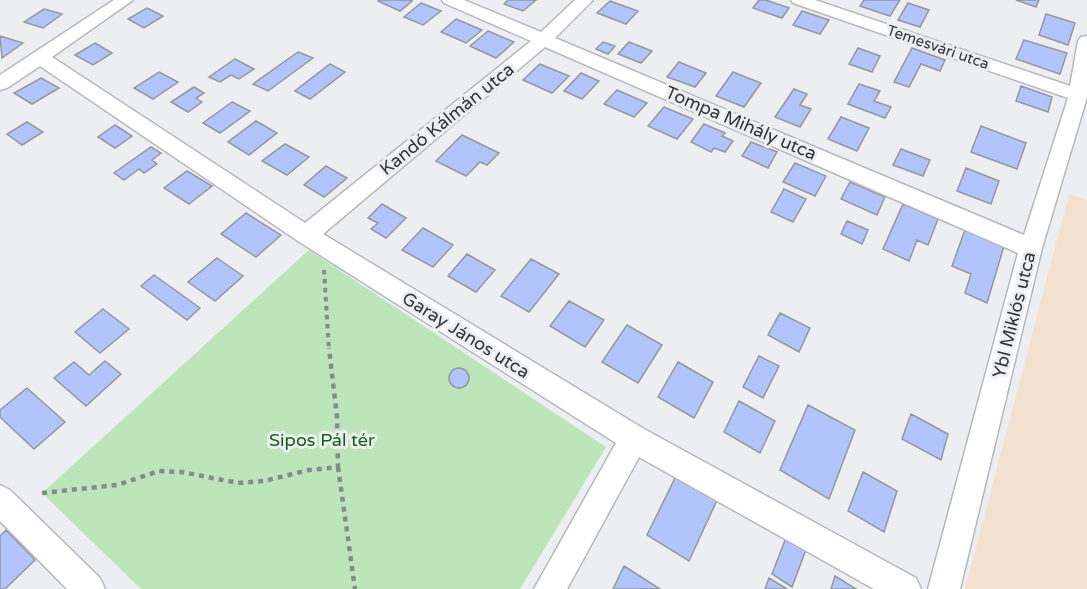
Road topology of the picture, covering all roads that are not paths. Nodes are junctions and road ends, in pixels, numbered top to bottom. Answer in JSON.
{"nodes":[{"id":1,"x":125,"y":0,"type":"edge"},
{"id":2,"x":450,"y":0,"type":"edge"},
{"id":3,"x":585,"y":0,"type":"edge"},
{"id":4,"x":799,"y":0,"type":"edge"},
{"id":5,"x":544,"y":39,"type":"junction"},
{"id":6,"x":1087,"y":41,"type":"edge"},
{"id":7,"x":41,"y":58,"type":"junction"},
{"id":8,"x":0,"y":84,"type":"edge"},
{"id":9,"x":1078,"y":94,"type":"junction"},
{"id":10,"x":306,"y":235,"type":"junction"},
{"id":11,"x":1031,"y":248,"type":"junction"},
{"id":12,"x":634,"y":439,"type":"junction"},
{"id":13,"x":0,"y":500,"type":"edge"},
{"id":14,"x":89,"y":589,"type":"edge"},
{"id":15,"x":549,"y":589,"type":"edge"},
{"id":16,"x":905,"y":589,"type":"edge"},
{"id":17,"x":944,"y":589,"type":"edge"}],
"edges":[{"from":1,"to":7,"type":"street"},
{"from":2,"to":5,"type":"street","name":"Tompa Mihály utca"},
{"from":3,"to":5,"type":"street","name":"Kandó Kálmán utca"},
{"from":4,"to":9,"type":"street","name":"Temesvári utca"},
{"from":5,"to":10,"type":"street","name":"Kandó Kálmán utca"},
{"from":5,"to":11,"type":"street","name":"Tompa Mihály utca"},
{"from":6,"to":9,"type":"street","name":"Ybl Miklós utca"},
{"from":7,"to":8,"type":"street"},
{"from":7,"to":10,"type":"street","name":"Garay János utca"},
{"from":9,"to":11,"type":"street","name":"Ybl Miklós utca"},
{"from":10,"to":12,"type":"street","name":"Garay János utca"},
{"from":11,"to":17,"type":"street","name":"Ybl Miklós utca"},
{"from":12,"to":15,"type":"street"},
{"from":12,"to":16,"type":"street","name":"Garay János utca"},
{"from":13,"to":14,"type":"street"}]}
